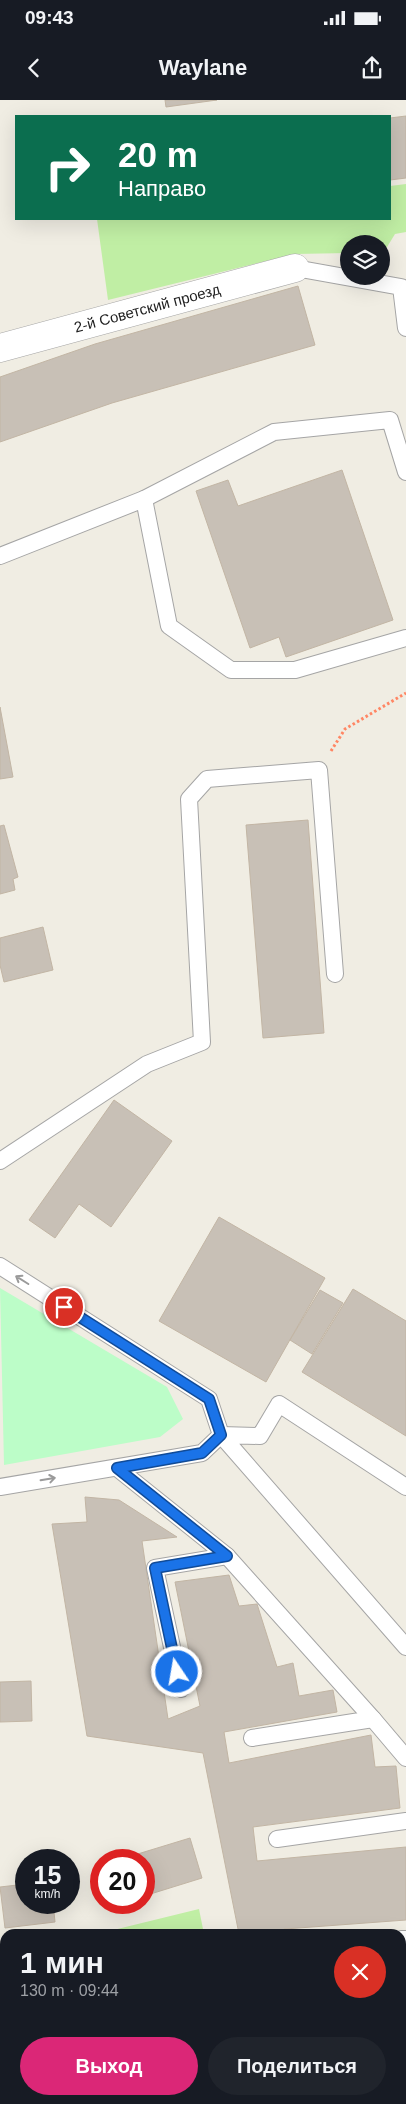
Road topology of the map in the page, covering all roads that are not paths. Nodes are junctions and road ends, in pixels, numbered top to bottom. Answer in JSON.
{"nodes":[{"id":1,"x":295,"y":268,"type":"joint"},
{"id":2,"x":406,"y":328,"type":"edge"},
{"id":3,"x":0,"y":348,"type":"edge"},
{"id":4,"x":406,"y":472,"type":"edge"},
{"id":5,"x":144,"y":499,"type":"junction"},
{"id":6,"x":0,"y":556,"type":"edge"},
{"id":7,"x":406,"y":638,"type":"edge"},
{"id":8,"x":335,"y":974,"type":"dead end"},
{"id":9,"x":0,"y":1161,"type":"edge"},
{"id":10,"x":0,"y":1266,"type":"edge"},
{"id":11,"x":221,"y":1435,"type":"junction"},
{"id":12,"x":117,"y":1468,"type":"junction"},
{"id":13,"x":0,"y":1487,"type":"edge"},
{"id":14,"x":406,"y":1487,"type":"edge"},
{"id":15,"x":227,"y":1556,"type":"junction"},
{"id":16,"x":406,"y":1647,"type":"edge"},
{"id":17,"x":181,"y":1689,"type":"dead end"},
{"id":18,"x":373,"y":1719,"type":"junction"},
{"id":19,"x":252,"y":1738,"type":"dead end"},
{"id":20,"x":406,"y":1758,"type":"edge"},
{"id":21,"x":406,"y":1821,"type":"edge"},
{"id":22,"x":277,"y":1839,"type":"dead end"}],
"edges":[{"from":1,"to":2,"type":"lane"},
{"from":1,"to":3,"type":"street","name":"2-й Советский проезд"},
{"from":4,"to":5,"type":"lane"},
{"from":5,"to":6,"type":"lane"},
{"from":5,"to":7,"type":"lane"},
{"from":8,"to":9,"type":"lane"},
{"from":11,"to":10,"type":"lane","one_way":true},
{"from":11,"to":12,"type":"lane"},
{"from":11,"to":14,"type":"lane"},
{"from":11,"to":16,"type":"lane"},
{"from":13,"to":12,"type":"lane","one_way":true},
{"from":12,"to":15,"type":"lane"},
{"from":15,"to":17,"type":"lane"},
{"from":15,"to":18,"type":"lane"},
{"from":18,"to":19,"type":"lane"},
{"from":18,"to":20,"type":"lane"},
{"from":21,"to":22,"type":"lane"}]}
